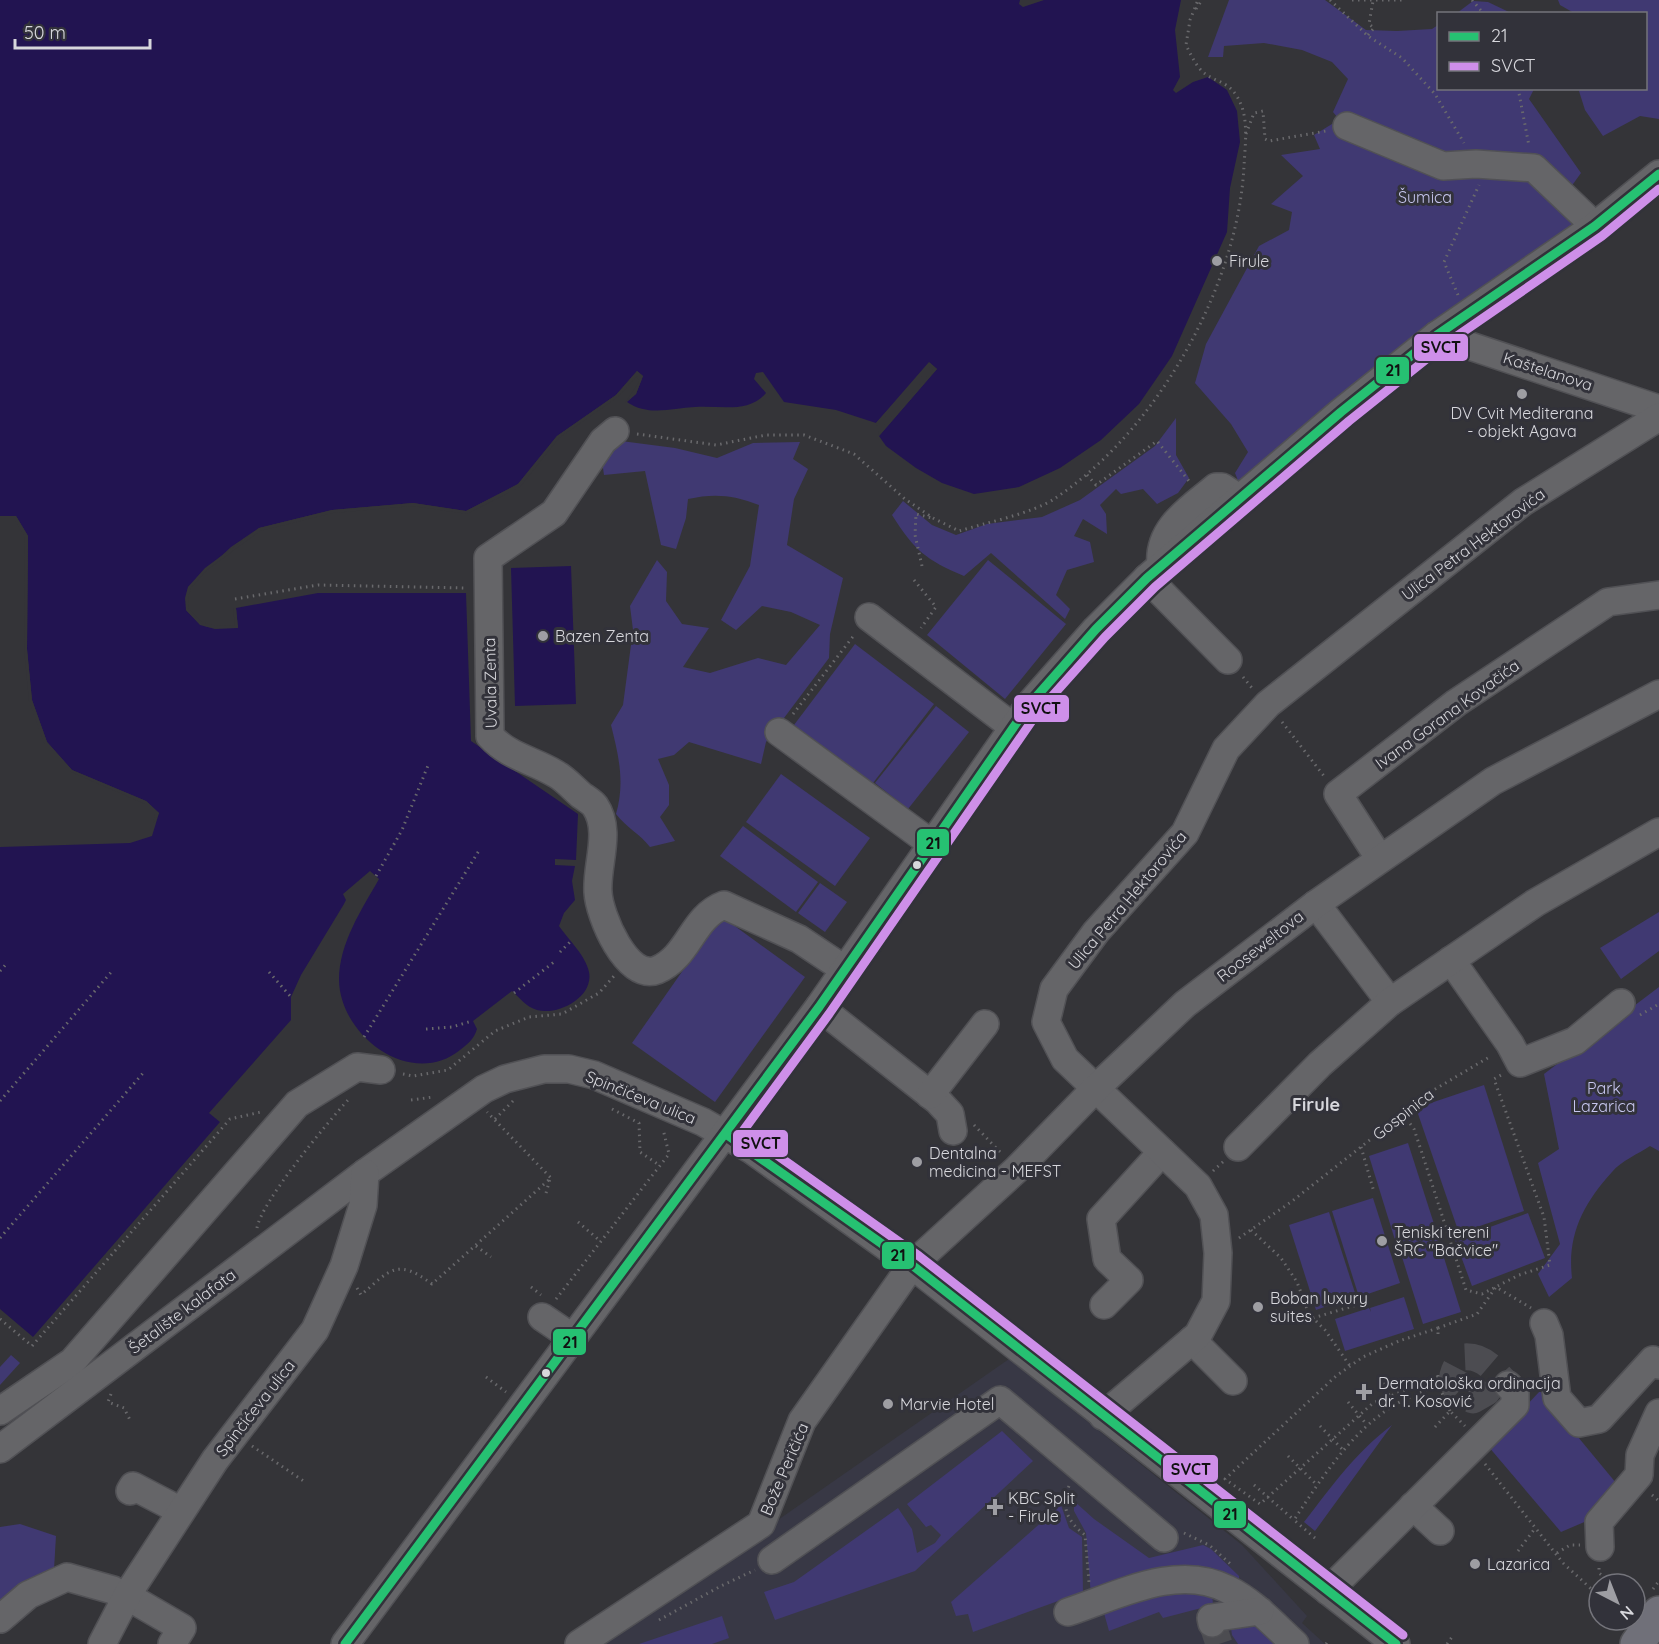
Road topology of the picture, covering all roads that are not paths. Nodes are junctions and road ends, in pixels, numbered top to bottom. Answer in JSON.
{"nodes":[{"id":1,"x":1347,"y":126,"type":"road end"},
{"id":2,"x":1659,"y":174,"type":"edge"},
{"id":3,"x":1594,"y":226,"type":"junction"},
{"id":4,"x":1437,"y":335,"type":"junction"},
{"id":5,"x":1659,"y":409,"type":"edge"},
{"id":6,"x":1659,"y":417,"type":"edge"},
{"id":7,"x":615,"y":431,"type":"road end"},
{"id":8,"x":1154,"y":572,"type":"junction"},
{"id":9,"x":1659,"y":595,"type":"edge"},
{"id":10,"x":869,"y":616,"type":"road end"},
{"id":11,"x":1228,"y":660,"type":"dead end"},
{"id":12,"x":1659,"y":694,"type":"edge"},
{"id":13,"x":1013,"y":727,"type":"junction"},
{"id":14,"x":779,"y":732,"type":"road end"},
{"id":15,"x":1659,"y":832,"type":"edge"},
{"id":16,"x":932,"y":844,"type":"junction"},
{"id":17,"x":1380,"y":859,"type":"junction"},
{"id":18,"x":1316,"y":904,"type":"junction"},
{"id":19,"x":1451,"y":960,"type":"junction"},
{"id":20,"x":844,"y":969,"type":"junction"},
{"id":21,"x":1390,"y":1002,"type":"junction"},
{"id":22,"x":1621,"y":1003,"type":"dead end"},
{"id":23,"x":819,"y":1007,"type":"junction"},
{"id":24,"x":986,"y":1024,"type":"dead end"},
{"id":25,"x":381,"y":1070,"type":"road end"},
{"id":26,"x":1096,"y":1088,"type":"junction"},
{"id":27,"x":930,"y":1095,"type":"junction"},
{"id":28,"x":965,"y":1129,"type":"road end"},
{"id":29,"x":726,"y":1134,"type":"junction"},
{"id":30,"x":1238,"y":1147,"type":"road end"},
{"id":31,"x":1162,"y":1152,"type":"junction"},
{"id":32,"x":365,"y":1173,"type":"junction"},
{"id":33,"x":912,"y":1265,"type":"junction"},
{"id":34,"x":1104,"y":1305,"type":"dead end"},
{"id":35,"x":542,"y":1317,"type":"road end"},
{"id":36,"x":1544,"y":1323,"type":"road end"},
{"id":37,"x":573,"y":1338,"type":"junction"},
{"id":38,"x":1192,"y":1340,"type":"junction"},
{"id":39,"x":1659,"y":1365,"type":"edge"},
{"id":40,"x":1233,"y":1381,"type":"dead end"},
{"id":41,"x":1508,"y":1385,"type":"tunnel mouth"},
{"id":42,"x":0,"y":1411,"type":"edge"},
{"id":43,"x":1659,"y":1413,"type":"edge"},
{"id":44,"x":1103,"y":1416,"type":"junction"},
{"id":45,"x":0,"y":1449,"type":"edge"},
{"id":46,"x":130,"y":1491,"type":"dead end"},
{"id":47,"x":1413,"y":1506,"type":"junction"},
{"id":48,"x":181,"y":1511,"type":"junction"},
{"id":49,"x":760,"y":1524,"type":"junction"},
{"id":50,"x":1440,"y":1531,"type":"dead end"},
{"id":51,"x":1164,"y":1538,"type":"dead end"},
{"id":52,"x":1600,"y":1547,"type":"dead end"},
{"id":53,"x":1328,"y":1591,"type":"junction"},
{"id":54,"x":126,"y":1597,"type":"junction"},
{"id":55,"x":1068,"y":1611,"type":"dead end"},
{"id":56,"x":1260,"y":1611,"type":"junction"},
{"id":57,"x":1659,"y":1613,"type":"edge"},
{"id":58,"x":0,"y":1619,"type":"edge"},
{"id":59,"x":1212,"y":1623,"type":"dead end"},
{"id":60,"x":1391,"y":1643,"type":"edge"},
{"id":61,"x":102,"y":1644,"type":"edge"},
{"id":62,"x":172,"y":1644,"type":"edge"},
{"id":63,"x":345,"y":1644,"type":"edge"},
{"id":64,"x":579,"y":1644,"type":"edge"},
{"id":65,"x":1295,"y":1644,"type":"edge"},
{"id":66,"x":1637,"y":1644,"type":"edge"}],
"edges":[{"from":1,"to":3,"type":"street"},
{"from":2,"to":3,"type":"street"},
{"from":3,"to":4,"type":"street"},
{"from":4,"to":5,"type":"street","name":"Kaštelanova"},
{"from":4,"to":8,"type":"street"},
{"from":6,"to":26,"type":"street","name":"Ulica Petra Hektorovića"},
{"from":7,"to":20,"type":"street","name":"Uvala Zenta"},
{"from":8,"to":11,"type":"street"},
{"from":8,"to":13,"type":"street"},
{"from":9,"to":17,"type":"street","name":"Ivana Gorana Kovačića"},
{"from":10,"to":13,"type":"street"},
{"from":12,"to":17,"type":"street","name":"Rooseweltova"},
{"from":13,"to":16,"type":"street"},
{"from":14,"to":16,"type":"street"},
{"from":15,"to":19,"type":"street"},
{"from":16,"to":20,"type":"street"},
{"from":17,"to":18,"type":"street","name":"Rooseweltova"},
{"from":18,"to":21,"type":"street"},
{"from":18,"to":26,"type":"street","name":"Rooseweltova"},
{"from":19,"to":21,"type":"street"},
{"from":19,"to":22,"type":"street"},
{"from":20,"to":23,"type":"street"},
{"from":21,"to":30,"type":"street"},
{"from":23,"to":27,"type":"street"},
{"from":23,"to":29,"type":"street"},
{"from":24,"to":27,"type":"street"},
{"from":25,"to":42,"type":"street"},
{"from":26,"to":31,"type":"street","name":"Ulica Petra Hektorovića"},
{"from":26,"to":33,"type":"street","name":"Rooseweltova"},
{"from":27,"to":28,"type":"street"},
{"from":29,"to":32,"type":"street","name":"Spinčićeva ulica"},
{"from":29,"to":33,"type":"street","name":"Spinčićeva ulica"},
{"from":29,"to":37,"type":"street"},
{"from":31,"to":34,"type":"street"},
{"from":31,"to":38,"type":"street","name":"Ulica Petra Hektorovića"},
{"from":32,"to":45,"type":"street","name":"Šetalište kalafata"},
{"from":32,"to":48,"type":"street","name":"Spinčićeva ulica"},
{"from":33,"to":44,"type":"street","name":"Spinčićeva ulica"},
{"from":33,"to":49,"type":"street","name":"Bože Peričića"},
{"from":35,"to":37,"type":"street"},
{"from":36,"to":39,"type":"street"},
{"from":37,"to":63,"type":"street"},
{"from":38,"to":40,"type":"street"},
{"from":38,"to":44,"type":"street","name":"Ulica Petra Hektorovića"},
{"from":41,"to":47,"type":"street"},
{"from":43,"to":52,"type":"street"},
{"from":44,"to":53,"type":"street","name":"Spinčićeva ulica"},
{"from":46,"to":48,"type":"street"},
{"from":47,"to":50,"type":"street"},
{"from":47,"to":53,"type":"street"},
{"from":48,"to":54,"type":"street","name":"Spinčićeva ulica"},
{"from":49,"to":51,"type":"street"},
{"from":49,"to":64,"type":"street","name":"Bože Peričića"},
{"from":53,"to":60,"type":"street","name":"Spinčićeva ulica"},
{"from":54,"to":58,"type":"street"},
{"from":54,"to":61,"type":"street","name":"Spinčićeva ulica"},
{"from":54,"to":62,"type":"street"},
{"from":55,"to":56,"type":"street"},
{"from":56,"to":59,"type":"street"},
{"from":56,"to":65,"type":"street"},
{"from":57,"to":66,"type":"main road"}]}
